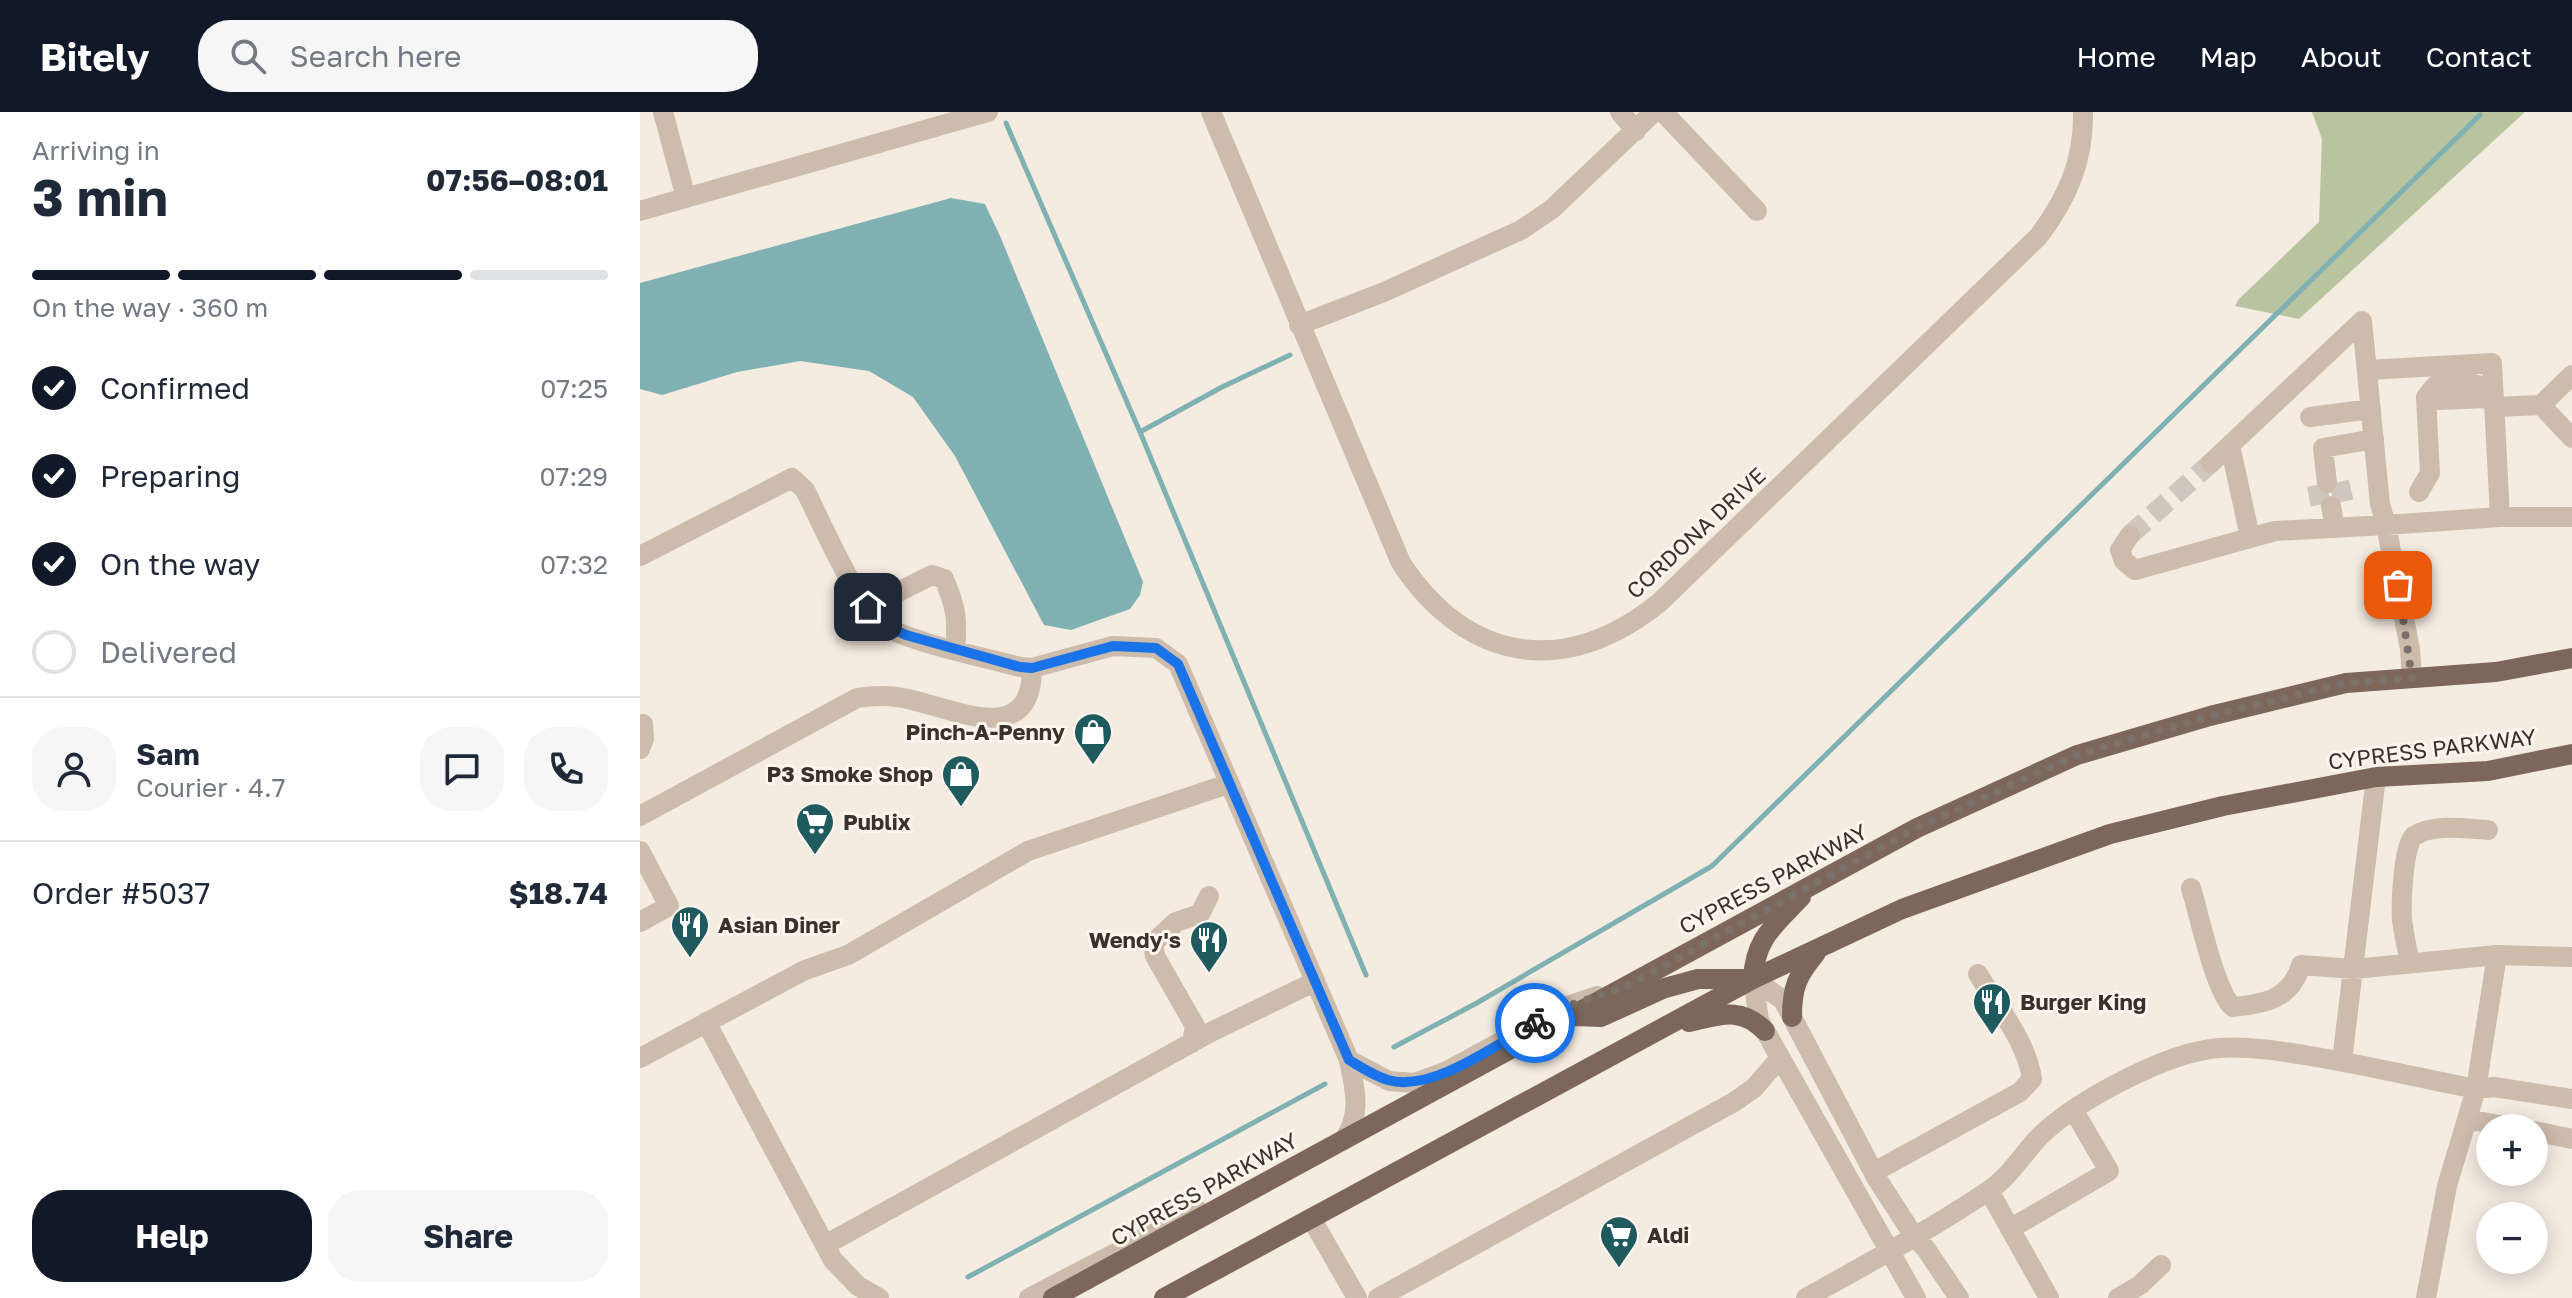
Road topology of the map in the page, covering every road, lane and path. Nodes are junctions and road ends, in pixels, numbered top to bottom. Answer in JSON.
{"nodes":[{"id":1,"x":663,"y":112,"type":"edge"},
{"id":2,"x":988,"y":112,"type":"edge"},
{"id":3,"x":1211,"y":112,"type":"edge"},
{"id":4,"x":1620,"y":112,"type":"edge"},
{"id":5,"x":1654,"y":112,"type":"edge"},
{"id":6,"x":1663,"y":112,"type":"edge"},
{"id":7,"x":2083,"y":112,"type":"edge"},
{"id":8,"x":934,"y":120,"type":"edge"},
{"id":9,"x":1636,"y":131,"type":"junction"},
{"id":10,"x":686,"y":198,"type":"junction"},
{"id":11,"x":640,"y":211,"type":"edge"},
{"id":12,"x":1757,"y":211,"type":"dead end"},
{"id":13,"x":1299,"y":325,"type":"junction"},
{"id":14,"x":2412,"y":369,"type":"junction"},
{"id":15,"x":2367,"y":370,"type":"junction"},
{"id":16,"x":2572,"y":375,"type":"edge"},
{"id":17,"x":2491,"y":402,"type":"junction"},
{"id":18,"x":2541,"y":405,"type":"junction"},
{"id":19,"x":2371,"y":409,"type":"junction"},
{"id":20,"x":2310,"y":417,"type":"dead end"},
{"id":21,"x":2572,"y":438,"type":"edge"},
{"id":22,"x":2236,"y":439,"type":"junction"},
{"id":23,"x":2374,"y":439,"type":"junction"},
{"id":24,"x":2211,"y":463,"type":"tunnel mouth"},
{"id":25,"x":2328,"y":483,"type":"tunnel mouth"},
{"id":26,"x":2419,"y":492,"type":"junction"},
{"id":27,"x":2500,"y":517,"type":"junction"},
{"id":28,"x":2572,"y":517,"type":"edge"},
{"id":29,"x":2421,"y":521,"type":"junction"},
{"id":30,"x":2386,"y":525,"type":"junction"},
{"id":31,"x":2130,"y":535,"type":"dead end"},
{"id":32,"x":2250,"y":537,"type":"junction"},
{"id":33,"x":640,"y":556,"type":"edge"},
{"id":34,"x":868,"y":607,"type":"junction"},
{"id":35,"x":955,"y":649,"type":"junction"},
{"id":36,"x":2572,"y":658,"type":"edge"},
{"id":37,"x":1032,"y":668,"type":"junction"},
{"id":38,"x":2412,"y":678,"type":"junction"},
{"id":39,"x":643,"y":724,"type":"dead end"},
{"id":40,"x":640,"y":749,"type":"edge"},
{"id":41,"x":2572,"y":754,"type":"edge"},
{"id":42,"x":2376,"y":777,"type":"junction"},
{"id":43,"x":1228,"y":784,"type":"junction"},
{"id":44,"x":640,"y":816,"type":"edge"},
{"id":45,"x":2488,"y":830,"type":"dead end"},
{"id":46,"x":642,"y":858,"type":"edge"},
{"id":47,"x":1812,"y":886,"type":"junction"},
{"id":48,"x":2191,"y":888,"type":"dead end"},
{"id":49,"x":1209,"y":896,"type":"dead end"},
{"id":50,"x":640,"y":922,"type":"edge"},
{"id":51,"x":1820,"y":948,"type":"junction"},
{"id":52,"x":2497,"y":955,"type":"junction"},
{"id":53,"x":2572,"y":957,"type":"edge"},
{"id":54,"x":2410,"y":963,"type":"junction"},
{"id":55,"x":2354,"y":969,"type":"junction"},
{"id":56,"x":1978,"y":974,"type":"dead end"},
{"id":57,"x":1753,"y":979,"type":"junction"},
{"id":58,"x":1314,"y":982,"type":"junction"},
{"id":59,"x":1627,"y":986,"type":"junction"},
{"id":60,"x":1572,"y":1016,"type":"junction"},
{"id":61,"x":1792,"y":1017,"type":"junction"},
{"id":62,"x":706,"y":1022,"type":"junction"},
{"id":63,"x":1666,"y":1027,"type":"junction"},
{"id":64,"x":1765,"y":1031,"type":"junction"},
{"id":65,"x":1192,"y":1043,"type":"junction"},
{"id":66,"x":640,"y":1058,"type":"edge"},
{"id":67,"x":1780,"y":1058,"type":"junction"},
{"id":68,"x":1349,"y":1060,"type":"junction"},
{"id":69,"x":2342,"y":1061,"type":"junction"},
{"id":70,"x":2476,"y":1089,"type":"junction"},
{"id":71,"x":2572,"y":1099,"type":"edge"},
{"id":72,"x":2074,"y":1111,"type":"junction"},
{"id":73,"x":2467,"y":1119,"type":"junction"},
{"id":74,"x":2476,"y":1121,"type":"edge"},
{"id":75,"x":2548,"y":1134,"type":"edge"},
{"id":76,"x":2572,"y":1139,"type":"edge"},
{"id":77,"x":1344,"y":1140,"type":"junction"},
{"id":78,"x":1874,"y":1172,"type":"junction"},
{"id":79,"x":1989,"y":1191,"type":"junction"},
{"id":80,"x":1225,"y":1204,"type":"junction"},
{"id":81,"x":1311,"y":1218,"type":"junction"},
{"id":82,"x":2010,"y":1229,"type":"junction"},
{"id":83,"x":1914,"y":1236,"type":"junction"},
{"id":84,"x":825,"y":1245,"type":"junction"},
{"id":85,"x":1890,"y":1251,"type":"junction"},
{"id":86,"x":2161,"y":1265,"type":"dead end"},
{"id":87,"x":879,"y":1298,"type":"edge"},
{"id":88,"x":1029,"y":1298,"type":"edge"},
{"id":89,"x":1053,"y":1298,"type":"edge"},
{"id":90,"x":1164,"y":1298,"type":"edge"},
{"id":91,"x":1357,"y":1298,"type":"edge"},
{"id":92,"x":1378,"y":1298,"type":"edge"},
{"id":93,"x":1806,"y":1298,"type":"edge"},
{"id":94,"x":1916,"y":1298,"type":"edge"},
{"id":95,"x":1959,"y":1298,"type":"edge"},
{"id":96,"x":2049,"y":1298,"type":"edge"},
{"id":97,"x":2118,"y":1298,"type":"edge"},
{"id":98,"x":2426,"y":1298,"type":"edge"}],
"edges":[{"from":1,"to":10,"type":"street"},
{"from":2,"to":8,"type":"street"},
{"from":3,"to":13,"type":"street","name":"CORDONA DRIVE"},
{"from":4,"to":9,"type":"street"},
{"from":5,"to":9,"type":"street"},
{"from":6,"to":12,"type":"street"},
{"from":7,"to":13,"type":"street","name":"CORDONA DRIVE"},
{"from":8,"to":10,"type":"street"},
{"from":9,"to":13,"type":"street"},
{"from":10,"to":11,"type":"street"},
{"from":14,"to":15,"type":"street"},
{"from":14,"to":17,"type":"street"},
{"from":14,"to":26,"type":"street"},
{"from":15,"to":19,"type":"street"},
{"from":15,"to":22,"type":"street"},
{"from":16,"to":18,"type":"street"},
{"from":17,"to":18,"type":"street"},
{"from":17,"to":26,"type":"street"},
{"from":17,"to":27,"type":"street"},
{"from":18,"to":21,"type":"street"},
{"from":19,"to":20,"type":"street"},
{"from":19,"to":23,"type":"street"},
{"from":22,"to":24,"type":"street"},
{"from":22,"to":32,"type":"street"},
{"from":23,"to":25,"type":"street"},
{"from":23,"to":30,"type":"street"},
{"from":26,"to":29,"type":"street"},
{"from":27,"to":28,"type":"street"},
{"from":27,"to":29,"type":"street"},
{"from":29,"to":30,"type":"street"},
{"from":30,"to":32,"type":"street"},
{"from":30,"to":38,"type":"street"},
{"from":31,"to":32,"type":"street"},
{"from":33,"to":34,"type":"street"},
{"from":34,"to":35,"type":"street"},
{"from":34,"to":35,"type":"street"},
{"from":35,"to":37,"type":"street"},
{"from":36,"to":38,"type":"main road","name":"CYPRESS PARKWAY"},
{"from":37,"to":43,"type":"street"},
{"from":37,"to":44,"type":"street"},
{"from":38,"to":47,"type":"main road","name":"CYPRESS PARKWAY"},
{"from":39,"to":40,"type":"street"},
{"from":41,"to":42,"type":"main road","name":"CYPRESS PARKWAY"},
{"from":42,"to":51,"type":"main road","name":"CYPRESS PARKWAY"},
{"from":42,"to":55,"type":"street"},
{"from":43,"to":58,"type":"street"},
{"from":43,"to":62,"type":"street"},
{"from":45,"to":54,"type":"street"},
{"from":46,"to":50,"type":"street"},
{"from":47,"to":57,"type":"main road"},
{"from":47,"to":59,"type":"main road","name":"CYPRESS PARKWAY"},
{"from":48,"to":55,"type":"street"},
{"from":49,"to":65,"type":"street"},
{"from":51,"to":57,"type":"main road","name":"CYPRESS PARKWAY"},
{"from":51,"to":61,"type":"main road"},
{"from":52,"to":53,"type":"street"},
{"from":52,"to":54,"type":"street"},
{"from":52,"to":70,"type":"street"},
{"from":54,"to":55,"type":"street"},
{"from":55,"to":69,"type":"street"},
{"from":56,"to":78,"type":"street"},
{"from":57,"to":60,"type":"main road"},
{"from":57,"to":61,"type":"street"},
{"from":57,"to":63,"type":"main road","name":"CYPRESS PARKWAY"},
{"from":57,"to":64,"type":"street"},
{"from":58,"to":65,"type":"street"},
{"from":58,"to":68,"type":"street"},
{"from":59,"to":60,"type":"main road","name":"CYPRESS PARKWAY"},
{"from":59,"to":68,"type":"street"},
{"from":60,"to":77,"type":"main road","name":"CYPRESS PARKWAY"},
{"from":61,"to":78,"type":"street"},
{"from":62,"to":66,"type":"street"},
{"from":62,"to":84,"type":"street"},
{"from":63,"to":64,"type":"main road"},
{"from":63,"to":81,"type":"main road","name":"CYPRESS PARKWAY"},
{"from":64,"to":67,"type":"street"},
{"from":65,"to":84,"type":"street"},
{"from":67,"to":85,"type":"street"},
{"from":67,"to":92,"type":"street"},
{"from":68,"to":77,"type":"street"},
{"from":69,"to":70,"type":"street"},
{"from":69,"to":72,"type":"street"},
{"from":70,"to":71,"type":"street"},
{"from":70,"to":73,"type":"street"},
{"from":72,"to":79,"type":"street"},
{"from":72,"to":82,"type":"street"},
{"from":73,"to":74,"type":"street"},
{"from":73,"to":98,"type":"street"},
{"from":75,"to":76,"type":"street"},
{"from":77,"to":80,"type":"main road","name":"CYPRESS PARKWAY"},
{"from":78,"to":83,"type":"street"},
{"from":79,"to":82,"type":"street"},
{"from":79,"to":83,"type":"street"},
{"from":80,"to":88,"type":"street"},
{"from":80,"to":89,"type":"main road","name":"CYPRESS PARKWAY"},
{"from":81,"to":90,"type":"main road","name":"CYPRESS PARKWAY"},
{"from":81,"to":91,"type":"street"},
{"from":82,"to":96,"type":"street"},
{"from":83,"to":85,"type":"street"},
{"from":83,"to":95,"type":"street"},
{"from":84,"to":87,"type":"street"},
{"from":85,"to":93,"type":"street"},
{"from":85,"to":94,"type":"street"},
{"from":86,"to":97,"type":"street"}]}
